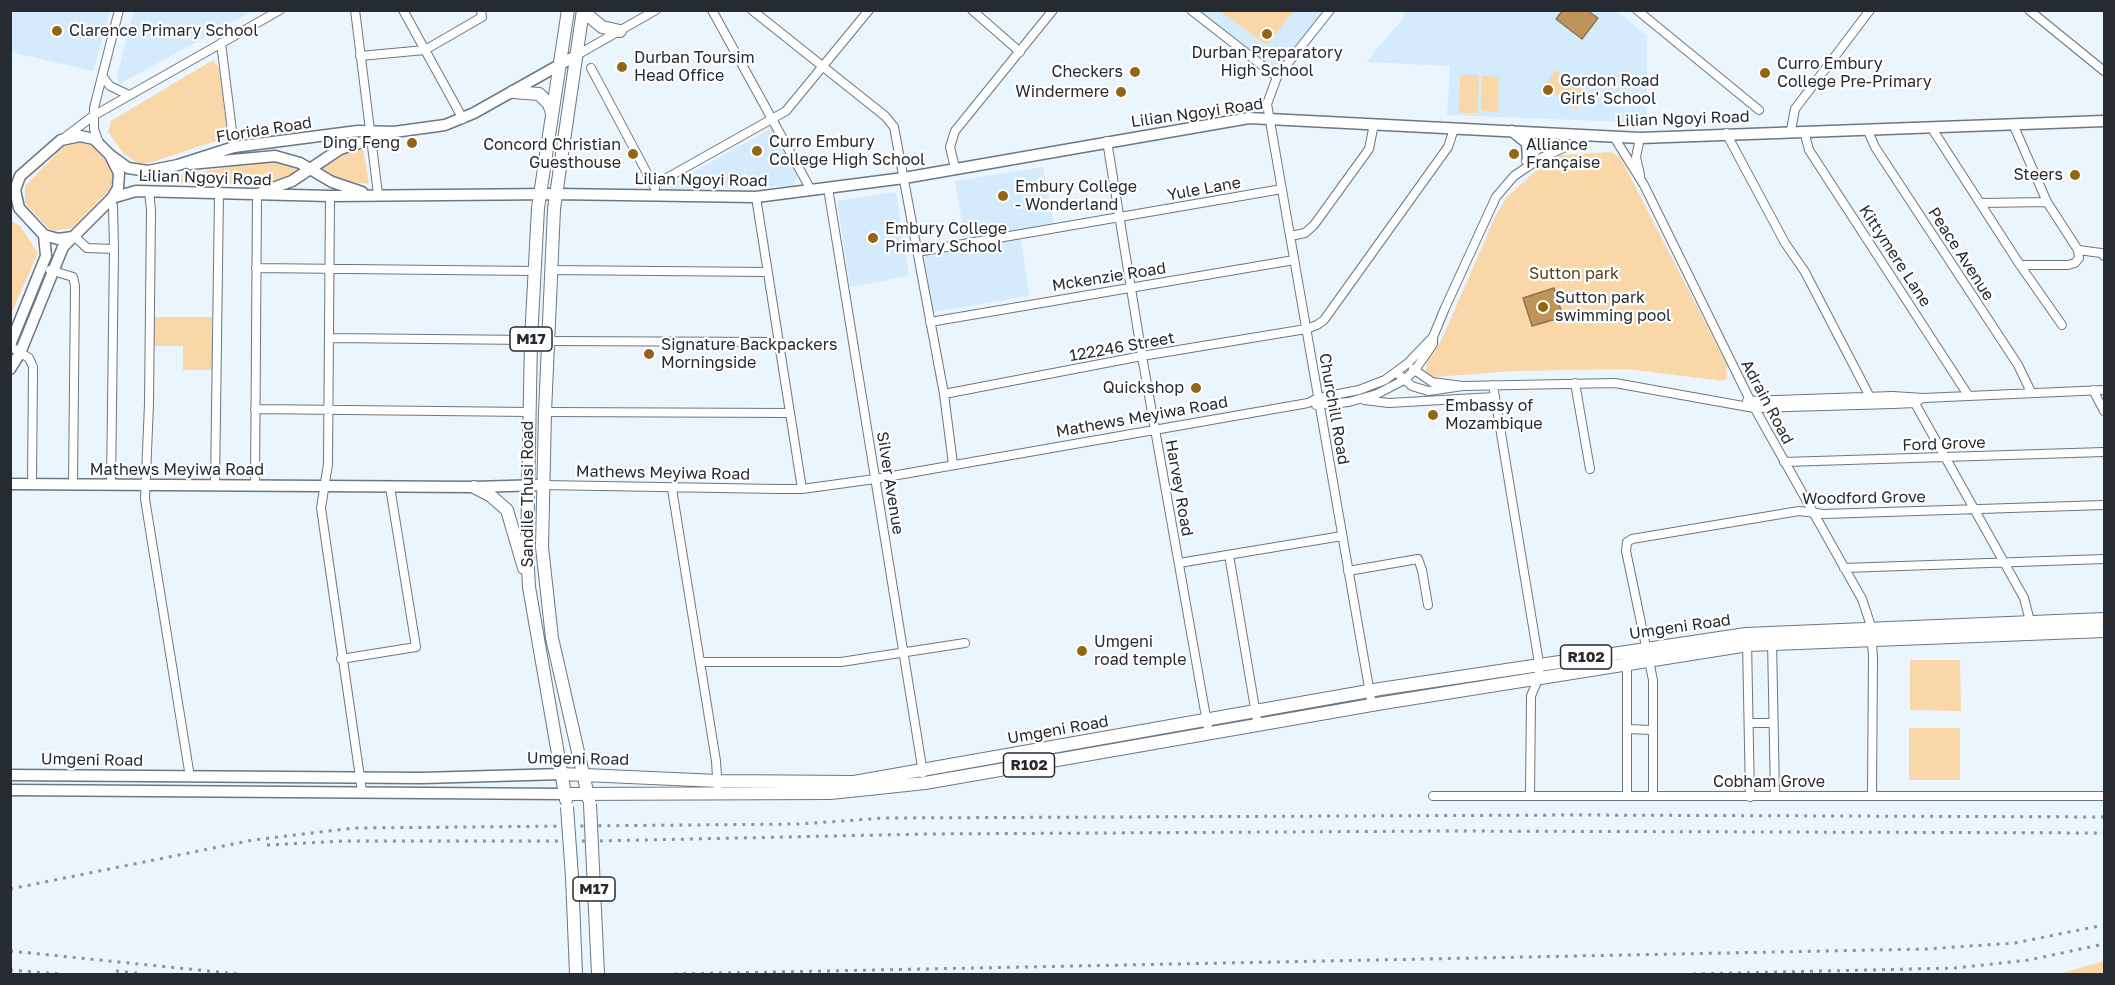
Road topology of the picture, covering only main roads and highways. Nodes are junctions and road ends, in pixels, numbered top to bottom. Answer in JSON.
{"nodes":[{"id":1,"x":568,"y":10,"type":"edge"},
{"id":2,"x":583,"y":11,"type":"edge"},
{"id":3,"x":620,"y":31,"type":"road end"},
{"id":4,"x":513,"y":92,"type":"road end"},
{"id":5,"x":552,"y":115,"type":"junction"},
{"id":6,"x":474,"y":487,"type":"road end"},
{"id":7,"x":528,"y":578,"type":"junction"},
{"id":8,"x":2104,"y":619,"type":"edge"},
{"id":9,"x":2104,"y":631,"type":"edge"},
{"id":10,"x":1871,"y":634,"type":"junction"},
{"id":11,"x":1747,"y":639,"type":"junction"},
{"id":12,"x":1443,"y":680,"type":"junction"},
{"id":13,"x":1444,"y":694,"type":"junction"},
{"id":14,"x":1207,"y":728,"type":"junction"},
{"id":15,"x":562,"y":774,"type":"junction"},
{"id":16,"x":583,"y":774,"type":"junction"},
{"id":17,"x":718,"y":787,"type":"junction"},
{"id":18,"x":565,"y":794,"type":"junction"},
{"id":19,"x":589,"y":799,"type":"junction"},
{"id":20,"x":576,"y":975,"type":"edge"},
{"id":21,"x":598,"y":975,"type":"edge"}],
"edges":[{"from":1,"to":5,"type":"main road","name":"Sandile Thusi Road","number":"M17"},
{"from":2,"to":3,"type":"main road"},
{"from":2,"to":16,"type":"main road","name":"Sandile Thusi Road","number":"M17"},
{"from":4,"to":5,"type":"main road"},
{"from":5,"to":7,"type":"main road","name":"Sandile Thusi Road","number":"M17"},
{"from":6,"to":7,"type":"main road"},
{"from":7,"to":15,"type":"main road","name":"Sandile Thusi Road","number":"M17"},
{"from":8,"to":10,"type":"main road","name":"Umgeni Road","number":"R102"},
{"from":9,"to":10,"type":"main road","name":"Umgeni Road","number":"R102"},
{"from":10,"to":11,"type":"main road","name":"Umgeni Road","number":"R102"},
{"from":11,"to":12,"type":"main road","name":"Umgeni Road","number":"R102"},
{"from":11,"to":13,"type":"main road","name":"Umgeni Road","number":"R102"},
{"from":12,"to":13,"type":"main road"},
{"from":12,"to":14,"type":"main road","name":"Umgeni Road","number":"R102"},
{"from":13,"to":14,"type":"main road","name":"Umgeni Road","number":"R102"},
{"from":14,"to":17,"type":"main road","name":"Umgeni Road","number":"R102"},
{"from":15,"to":16,"type":"main road","name":"Umgeni Road","number":"R102"},
{"from":15,"to":18,"type":"main road","name":"Sandile Thusi Road","number":"M17"},
{"from":16,"to":17,"type":"main road","name":"Umgeni Road","number":"R102"},
{"from":16,"to":19,"type":"main road","name":"Sandile Thusi Road","number":"M17"},
{"from":17,"to":19,"type":"main road","name":"Umgeni Road","number":"R102"},
{"from":18,"to":19,"type":"main road","name":"Umgeni Road","number":"R102"},
{"from":18,"to":20,"type":"main road","name":"Sandile Thusi Road","number":"M17","bridge":true},
{"from":19,"to":21,"type":"main road","name":"Sandile Thusi Road","number":"M17","bridge":true}]}
